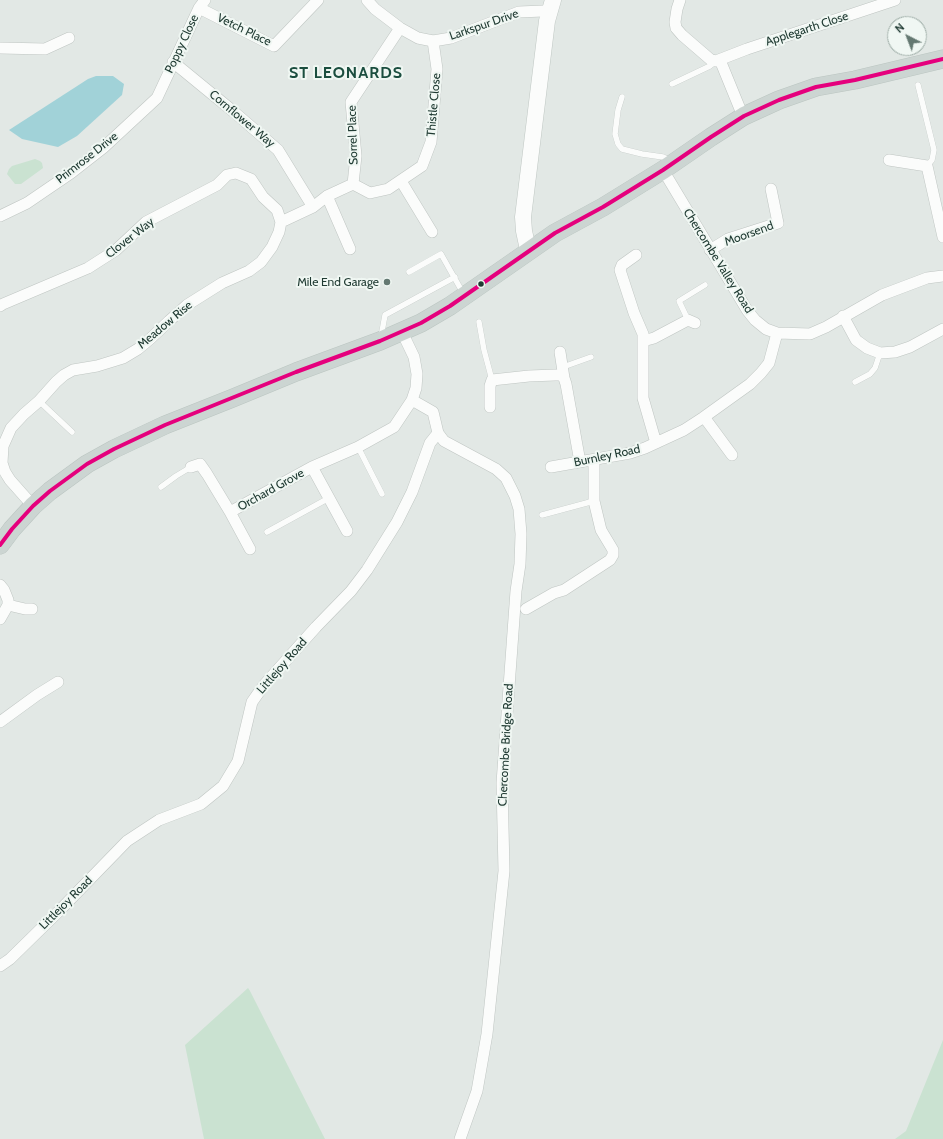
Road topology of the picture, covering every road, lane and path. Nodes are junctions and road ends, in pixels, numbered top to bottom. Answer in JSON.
{"nodes":[{"id":1,"x":318,"y":0,"type":"edge"},
{"id":2,"x":367,"y":0,"type":"edge"},
{"id":3,"x":680,"y":0,"type":"edge"},
{"id":4,"x":895,"y":0,"type":"edge"},
{"id":5,"x":202,"y":4,"type":"edge"},
{"id":6,"x":548,"y":5,"type":"edge"},
{"id":7,"x":400,"y":28,"type":"junction"},
{"id":8,"x":69,"y":38,"type":"dead end"},
{"id":9,"x":433,"y":41,"type":"junction"},
{"id":10,"x":0,"y":48,"type":"edge"},
{"id":11,"x":943,"y":59,"type":"edge"},
{"id":12,"x":718,"y":61,"type":"junction"},
{"id":13,"x":173,"y":62,"type":"junction"},
{"id":14,"x":672,"y":84,"type":"dead end"},
{"id":15,"x":918,"y":85,"type":"dead end"},
{"id":16,"x":161,"y":90,"type":"joint"},
{"id":17,"x":622,"y":97,"type":"dead end"},
{"id":18,"x":744,"y":116,"type":"junction"},
{"id":19,"x":889,"y":160,"type":"dead end"},
{"id":20,"x":927,"y":166,"type":"junction"},
{"id":21,"x":667,"y":167,"type":"junction"},
{"id":22,"x":401,"y":181,"type":"junction"},
{"id":23,"x":353,"y":184,"type":"junction"},
{"id":24,"x":771,"y":188,"type":"dead end"},
{"id":25,"x":327,"y":196,"type":"junction"},
{"id":26,"x":313,"y":207,"type":"junction"},
{"id":27,"x":1,"y":213,"type":"edge"},
{"id":28,"x":281,"y":222,"type":"junction"},
{"id":29,"x":432,"y":232,"type":"dead end"},
{"id":30,"x":943,"y":237,"type":"edge"},
{"id":31,"x":350,"y":249,"type":"dead end"},
{"id":32,"x":530,"y":250,"type":"junction"},
{"id":33,"x":710,"y":250,"type":"junction"},
{"id":34,"x":636,"y":255,"type":"dead end"},
{"id":35,"x":409,"y":272,"type":"dead end"},
{"id":36,"x":943,"y":276,"type":"edge"},
{"id":37,"x":455,"y":277,"type":"junction"},
{"id":38,"x":705,"y":285,"type":"dead end"},
{"id":39,"x":464,"y":296,"type":"junction"},
{"id":40,"x":0,"y":306,"type":"edge"},
{"id":41,"x":843,"y":316,"type":"junction"},
{"id":42,"x":479,"y":322,"type":"dead end"},
{"id":43,"x":692,"y":322,"type":"joint"},
{"id":44,"x":943,"y":329,"type":"edge"},
{"id":45,"x":402,"y":332,"type":"junction"},
{"id":46,"x":777,"y":333,"type":"junction"},
{"id":47,"x":380,"y":341,"type":"junction"},
{"id":48,"x":643,"y":341,"type":"junction"},
{"id":49,"x":560,"y":352,"type":"dead end"},
{"id":50,"x":880,"y":353,"type":"junction"},
{"id":51,"x":591,"y":357,"type":"dead end"},
{"id":52,"x":564,"y":373,"type":"junction"},
{"id":53,"x":492,"y":380,"type":"junction"},
{"id":54,"x":855,"y":382,"type":"dead end"},
{"id":55,"x":412,"y":400,"type":"junction"},
{"id":56,"x":39,"y":401,"type":"junction"},
{"id":57,"x":490,"y":407,"type":"dead end"},
{"id":58,"x":704,"y":417,"type":"junction"},
{"id":59,"x":72,"y":432,"type":"dead end"},
{"id":60,"x":438,"y":432,"type":"junction"},
{"id":61,"x":656,"y":443,"type":"junction"},
{"id":62,"x":358,"y":448,"type":"junction"},
{"id":63,"x":732,"y":455,"type":"dead end"},
{"id":64,"x":594,"y":460,"type":"junction"},
{"id":65,"x":580,"y":462,"type":"junction"},
{"id":66,"x":191,"y":467,"type":"joint"},
{"id":67,"x":312,"y":467,"type":"junction"},
{"id":68,"x":551,"y":467,"type":"dead end"},
{"id":69,"x":161,"y":487,"type":"dead end"},
{"id":70,"x":382,"y":494,"type":"dead end"},
{"id":71,"x":329,"y":498,"type":"junction"},
{"id":72,"x":594,"y":501,"type":"junction"},
{"id":73,"x":33,"y":506,"type":"junction"},
{"id":74,"x":230,"y":512,"type":"junction"},
{"id":75,"x":542,"y":515,"type":"dead end"},
{"id":76,"x":347,"y":531,"type":"dead end"},
{"id":77,"x":267,"y":532,"type":"dead end"},
{"id":78,"x":0,"y":545,"type":"edge"},
{"id":79,"x":250,"y":549,"type":"dead end"},
{"id":80,"x":0,"y":585,"type":"edge"},
{"id":81,"x":8,"y":605,"type":"junction"},
{"id":82,"x":526,"y":608,"type":"dead end"},
{"id":83,"x":32,"y":609,"type":"dead end"},
{"id":84,"x":0,"y":619,"type":"edge"},
{"id":85,"x":58,"y":682,"type":"dead end"},
{"id":86,"x":0,"y":722,"type":"edge"},
{"id":87,"x":0,"y":966,"type":"edge"},
{"id":88,"x":460,"y":1139,"type":"edge"}],
"edges":[{"from":1,"to":5,"type":"street","name":"Vetch Place"},
{"from":2,"to":7,"type":"street","name":"Larkspur Drive"},
{"from":3,"to":12,"type":"street"},
{"from":4,"to":12,"type":"street","name":"Applegarth Close"},
{"from":5,"to":13,"type":"street","name":"Poppy Close"},
{"from":6,"to":9,"type":"street","name":"Larkspur Drive"},
{"from":6,"to":32,"type":"street"},
{"from":7,"to":9,"type":"street","name":"Larkspur Drive"},
{"from":7,"to":23,"type":"street","name":"Sorrel Place"},
{"from":8,"to":10,"type":"street"},
{"from":9,"to":22,"type":"street","name":"Thistle Close"},
{"from":11,"to":18,"type":"main road"},
{"from":12,"to":14,"type":"lane"},
{"from":12,"to":18,"type":"street"},
{"from":13,"to":16,"type":"street","name":"Poppy Close"},
{"from":13,"to":26,"type":"street","name":"Cornflower Way"},
{"from":15,"to":20,"type":"lane"},
{"from":16,"to":27,"type":"street","name":"Primrose Drive"},
{"from":17,"to":21,"type":"lane"},
{"from":18,"to":21,"type":"main road"},
{"from":19,"to":20,"type":"street"},
{"from":20,"to":30,"type":"street"},
{"from":21,"to":32,"type":"main road"},
{"from":21,"to":33,"type":"street","name":"Chercombe Valley Road"},
{"from":22,"to":23,"type":"street","name":"Thistle Close"},
{"from":22,"to":29,"type":"street"},
{"from":23,"to":25,"type":"street"},
{"from":24,"to":33,"type":"street","name":"Moorsend"},
{"from":25,"to":26,"type":"street"},
{"from":25,"to":31,"type":"street"},
{"from":26,"to":28,"type":"street"},
{"from":28,"to":40,"type":"street","name":"Clover Way"},
{"from":28,"to":56,"type":"street","name":"Meadow Rise"},
{"from":32,"to":39,"type":"main road"},
{"from":33,"to":46,"type":"street","name":"Chercombe Valley Road"},
{"from":34,"to":48,"type":"street"},
{"from":35,"to":37,"type":"lane"},
{"from":36,"to":41,"type":"street","name":"Chercombe Valley Road"},
{"from":37,"to":39,"type":"lane"},
{"from":37,"to":47,"type":"lane"},
{"from":38,"to":43,"type":"lane"},
{"from":39,"to":45,"type":"main road"},
{"from":41,"to":46,"type":"street","name":"Chercombe Valley Road"},
{"from":41,"to":50,"type":"street"},
{"from":42,"to":53,"type":"lane"},
{"from":43,"to":48,"type":"street"},
{"from":44,"to":50,"type":"street"},
{"from":45,"to":47,"type":"main road"},
{"from":45,"to":55,"type":"street","name":"Orchard Grove"},
{"from":46,"to":58,"type":"street","name":"Burnley Road"},
{"from":47,"to":73,"type":"main road"},
{"from":48,"to":61,"type":"street"},
{"from":49,"to":52,"type":"street"},
{"from":50,"to":54,"type":"lane"},
{"from":51,"to":52,"type":"lane"},
{"from":52,"to":53,"type":"street"},
{"from":52,"to":65,"type":"street"},
{"from":53,"to":57,"type":"street"},
{"from":55,"to":60,"type":"street"},
{"from":55,"to":62,"type":"street","name":"Orchard Grove"},
{"from":56,"to":59,"type":"lane"},
{"from":56,"to":73,"type":"street","name":"Meadow Rise"},
{"from":58,"to":61,"type":"street","name":"Burnley Road"},
{"from":58,"to":63,"type":"street"},
{"from":60,"to":87,"type":"street","name":"Littlejoy Road"},
{"from":60,"to":88,"type":"street","name":"Chercombe Bridge Road"},
{"from":61,"to":64,"type":"street","name":"Burnley Road"},
{"from":62,"to":67,"type":"street","name":"Orchard Grove"},
{"from":62,"to":70,"type":"lane"},
{"from":64,"to":65,"type":"street","name":"Burnley Road"},
{"from":64,"to":72,"type":"street"},
{"from":65,"to":68,"type":"street","name":"Burnley Road"},
{"from":66,"to":69,"type":"lane"},
{"from":66,"to":74,"type":"street","name":"Orchard Grove"},
{"from":67,"to":71,"type":"street","name":"Orchard Grove"},
{"from":67,"to":74,"type":"street","name":"Orchard Grove"},
{"from":71,"to":76,"type":"street","name":"Orchard Grove"},
{"from":71,"to":77,"type":"lane"},
{"from":72,"to":75,"type":"lane"},
{"from":72,"to":82,"type":"street"},
{"from":73,"to":78,"type":"main road"},
{"from":74,"to":79,"type":"street","name":"Orchard Grove"},
{"from":80,"to":81,"type":"street"},
{"from":81,"to":83,"type":"street"},
{"from":81,"to":84,"type":"street"},
{"from":85,"to":86,"type":"street"}]}
